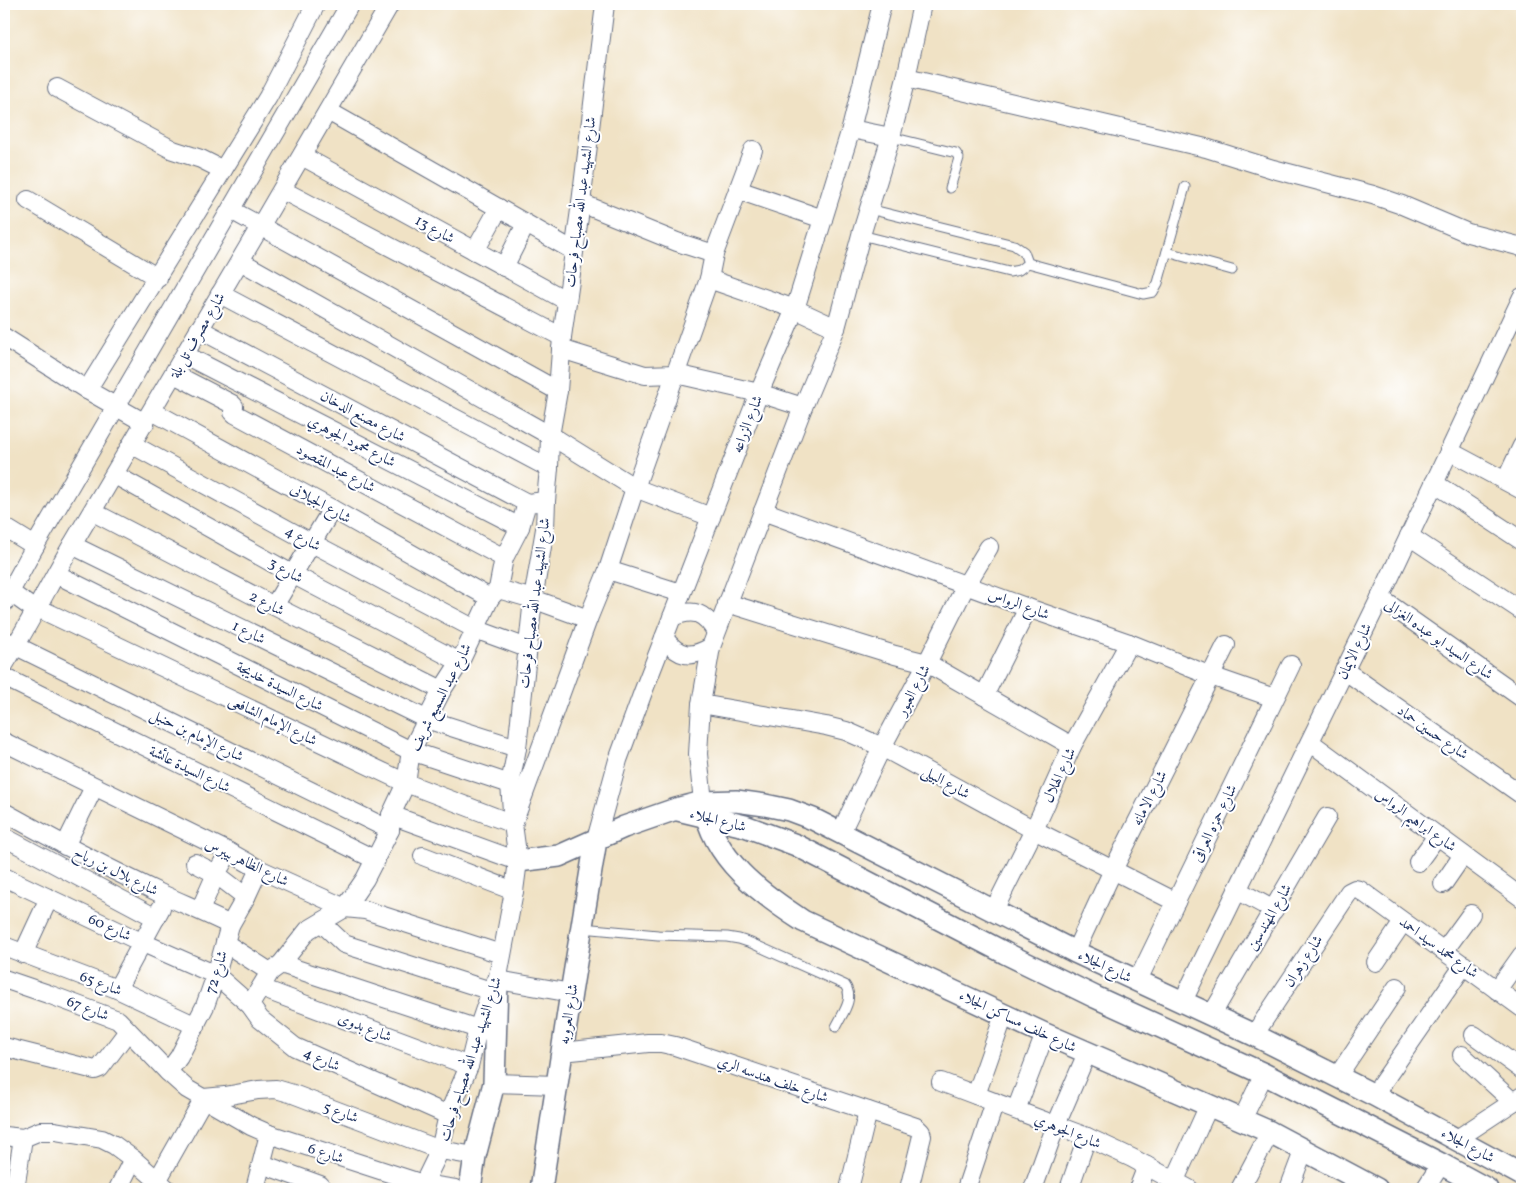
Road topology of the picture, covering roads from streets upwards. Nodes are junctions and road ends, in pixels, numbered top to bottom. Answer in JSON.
{"nodes":[{"id":1,"x":316,"y":4,"type":"edge"},
{"id":2,"x":350,"y":4,"type":"edge"},
{"id":3,"x":390,"y":4,"type":"edge"},
{"id":4,"x":605,"y":4,"type":"edge"},
{"id":5,"x":882,"y":4,"type":"edge"},
{"id":6,"x":922,"y":4,"type":"edge"},
{"id":7,"x":906,"y":78,"type":"junction"},
{"id":8,"x":57,"y":88,"type":"dead end"},
{"id":9,"x":328,"y":110,"type":"junction"},
{"id":10,"x":851,"y":129,"type":"junction"},
{"id":11,"x":891,"y":137,"type":"junction"},
{"id":12,"x":753,"y":150,"type":"dead end"},
{"id":13,"x":302,"y":156,"type":"junction"},
{"id":14,"x":223,"y":170,"type":"junction"},
{"id":15,"x":282,"y":190,"type":"junction"},
{"id":16,"x":738,"y":190,"type":"junction"},
{"id":17,"x":28,"y":200,"type":"dead end"},
{"id":18,"x":581,"y":203,"type":"junction"},
{"id":19,"x":499,"y":208,"type":"junction"},
{"id":20,"x":231,"y":210,"type":"junction"},
{"id":21,"x":823,"y":219,"type":"junction"},
{"id":22,"x":526,"y":224,"type":"junction"},
{"id":23,"x":260,"y":226,"type":"junction"},
{"id":24,"x":1522,"y":247,"type":"edge"},
{"id":25,"x":475,"y":251,"type":"junction"},
{"id":26,"x":574,"y":251,"type":"junction"},
{"id":27,"x":714,"y":254,"type":"junction"},
{"id":28,"x":240,"y":260,"type":"junction"},
{"id":29,"x":504,"y":266,"type":"junction"},
{"id":30,"x":158,"y":278,"type":"junction"},
{"id":31,"x":709,"y":279,"type":"junction"},
{"id":32,"x":220,"y":294,"type":"junction"},
{"id":33,"x":1522,"y":297,"type":"edge"},
{"id":34,"x":567,"y":301,"type":"junction"},
{"id":35,"x":795,"y":309,"type":"junction"},
{"id":36,"x":836,"y":328,"type":"junction"},
{"id":37,"x":199,"y":329,"type":"junction"},
{"id":38,"x":4,"y":337,"type":"edge"},
{"id":39,"x":562,"y":343,"type":"junction"},
{"id":40,"x":185,"y":355,"type":"junction"},
{"id":41,"x":174,"y":374,"type":"junction"},
{"id":42,"x":676,"y":374,"type":"junction"},
{"id":43,"x":87,"y":390,"type":"junction"},
{"id":44,"x":558,"y":391,"type":"junction"},
{"id":45,"x":759,"y":393,"type":"junction"},
{"id":46,"x":116,"y":407,"type":"junction"},
{"id":47,"x":803,"y":407,"type":"junction"},
{"id":48,"x":149,"y":417,"type":"junction"},
{"id":49,"x":550,"y":436,"type":"junction"},
{"id":50,"x":133,"y":445,"type":"junction"},
{"id":51,"x":1522,"y":446,"type":"edge"},
{"id":52,"x":1449,"y":451,"type":"junction"},
{"id":53,"x":549,"y":468,"type":"junction"},
{"id":54,"x":115,"y":475,"type":"junction"},
{"id":55,"x":1506,"y":480,"type":"junction"},
{"id":56,"x":1434,"y":483,"type":"junction"},
{"id":57,"x":635,"y":488,"type":"junction"},
{"id":58,"x":1522,"y":490,"type":"edge"},
{"id":59,"x":546,"y":501,"type":"junction"},
{"id":60,"x":527,"y":503,"type":"junction"},
{"id":61,"x":332,"y":509,"type":"junction"},
{"id":62,"x":763,"y":511,"type":"junction"},
{"id":63,"x":93,"y":512,"type":"junction"},
{"id":64,"x":711,"y":517,"type":"junction"},
{"id":65,"x":4,"y":527,"type":"edge"},
{"id":66,"x":520,"y":527,"type":"junction"},
{"id":67,"x":1409,"y":536,"type":"junction"},
{"id":68,"x":1522,"y":541,"type":"edge"},
{"id":69,"x":312,"y":543,"type":"junction"},
{"id":70,"x":72,"y":545,"type":"junction"},
{"id":71,"x":35,"y":546,"type":"junction"},
{"id":72,"x":989,"y":547,"type":"dead end"},
{"id":73,"x":504,"y":558,"type":"junction"},
{"id":74,"x":608,"y":570,"type":"junction"},
{"id":75,"x":56,"y":574,"type":"junction"},
{"id":76,"x":292,"y":574,"type":"junction"},
{"id":77,"x":966,"y":585,"type":"junction"},
{"id":78,"x":681,"y":593,"type":"junction"},
{"id":79,"x":6,"y":594,"type":"edge"},
{"id":80,"x":494,"y":594,"type":"junction"},
{"id":81,"x":1380,"y":598,"type":"junction"},
{"id":82,"x":533,"y":600,"type":"junction"},
{"id":83,"x":727,"y":603,"type":"junction"},
{"id":84,"x":274,"y":606,"type":"junction"},
{"id":85,"x":1028,"y":608,"type":"junction"},
{"id":86,"x":36,"y":609,"type":"junction"},
{"id":87,"x":1522,"y":611,"type":"edge"},
{"id":88,"x":672,"y":617,"type":"junction"},
{"id":89,"x":588,"y":619,"type":"junction"},
{"id":90,"x":475,"y":629,"type":"junction"},
{"id":91,"x":664,"y":638,"type":"junction"},
{"id":92,"x":714,"y":640,"type":"junction"},
{"id":93,"x":10,"y":643,"type":"edge"},
{"id":94,"x":1129,"y":643,"type":"junction"},
{"id":95,"x":1226,"y":645,"type":"dead end"},
{"id":96,"x":527,"y":648,"type":"junction"},
{"id":97,"x":460,"y":662,"type":"junction"},
{"id":98,"x":927,"y":663,"type":"junction"},
{"id":99,"x":4,"y":665,"type":"edge"},
{"id":100,"x":1291,"y":665,"type":"dead end"},
{"id":101,"x":1344,"y":670,"type":"junction"},
{"id":102,"x":1211,"y":676,"type":"junction"},
{"id":103,"x":4,"y":677,"type":"edge"},
{"id":104,"x":442,"y":690,"type":"junction"},
{"id":105,"x":984,"y":696,"type":"junction"},
{"id":106,"x":1274,"y":698,"type":"junction"},
{"id":107,"x":1522,"y":698,"type":"edge"},
{"id":108,"x":701,"y":704,"type":"junction"},
{"id":109,"x":426,"y":719,"type":"junction"},
{"id":110,"x":4,"y":742,"type":"edge"},
{"id":111,"x":1310,"y":742,"type":"junction"},
{"id":112,"x":1072,"y":746,"type":"junction"},
{"id":113,"x":882,"y":747,"type":"junction"},
{"id":114,"x":517,"y":748,"type":"junction"},
{"id":115,"x":411,"y":751,"type":"junction"},
{"id":116,"x":406,"y":784,"type":"junction"},
{"id":117,"x":510,"y":784,"type":"junction"},
{"id":118,"x":94,"y":787,"type":"junction"},
{"id":119,"x":1522,"y":795,"type":"edge"},
{"id":120,"x":705,"y":810,"type":"junction"},
{"id":121,"x":4,"y":812,"type":"edge"},
{"id":122,"x":1327,"y":817,"type":"dead end"},
{"id":123,"x":390,"y":822,"type":"junction"},
{"id":124,"x":513,"y":824,"type":"junction"},
{"id":125,"x":1034,"y":830,"type":"junction"},
{"id":126,"x":840,"y":834,"type":"junction"},
{"id":127,"x":1437,"y":836,"type":"junction"},
{"id":128,"x":4,"y":837,"type":"edge"},
{"id":129,"x":596,"y":840,"type":"junction"},
{"id":130,"x":65,"y":846,"type":"junction"},
{"id":131,"x":229,"y":852,"type":"junction"},
{"id":132,"x":1464,"y":855,"type":"junction"},
{"id":133,"x":423,"y":856,"type":"dead end"},
{"id":134,"x":376,"y":860,"type":"junction"},
{"id":135,"x":518,"y":861,"type":"junction"},
{"id":136,"x":1418,"y":862,"type":"dead end"},
{"id":137,"x":195,"y":863,"type":"dead end"},
{"id":138,"x":259,"y":869,"type":"junction"},
{"id":139,"x":1113,"y":870,"type":"junction"},
{"id":140,"x":216,"y":874,"type":"junction"},
{"id":141,"x":4,"y":877,"type":"edge"},
{"id":142,"x":1443,"y":884,"type":"dead end"},
{"id":143,"x":1355,"y":889,"type":"joint"},
{"id":144,"x":1237,"y":890,"type":"junction"},
{"id":145,"x":514,"y":891,"type":"junction"},
{"id":146,"x":962,"y":895,"type":"junction"},
{"id":147,"x":166,"y":896,"type":"junction"},
{"id":148,"x":246,"y":897,"type":"junction"},
{"id":149,"x":49,"y":898,"type":"junction"},
{"id":150,"x":1522,"y":898,"type":"edge"},
{"id":151,"x":1176,"y":902,"type":"junction"},
{"id":152,"x":345,"y":908,"type":"junction"},
{"id":153,"x":200,"y":910,"type":"junction"},
{"id":154,"x":994,"y":910,"type":"junction"},
{"id":155,"x":1274,"y":910,"type":"junction"},
{"id":156,"x":1471,"y":914,"type":"dead end"},
{"id":157,"x":156,"y":918,"type":"junction"},
{"id":158,"x":1404,"y":922,"type":"junction"},
{"id":159,"x":322,"y":923,"type":"junction"},
{"id":160,"x":948,"y":924,"type":"junction"},
{"id":161,"x":1020,"y":924,"type":"junction"},
{"id":162,"x":230,"y":925,"type":"junction"},
{"id":163,"x":142,"y":942,"type":"junction"},
{"id":164,"x":225,"y":943,"type":"junction"},
{"id":165,"x":4,"y":946,"type":"edge"},
{"id":166,"x":1444,"y":951,"type":"junction"},
{"id":167,"x":1074,"y":952,"type":"junction"},
{"id":168,"x":1005,"y":953,"type":"junction"},
{"id":169,"x":23,"y":954,"type":"junction"},
{"id":170,"x":502,"y":954,"type":"junction"},
{"id":171,"x":1522,"y":955,"type":"edge"},
{"id":172,"x":1376,"y":962,"type":"dead end"},
{"id":173,"x":1464,"y":966,"type":"junction"},
{"id":174,"x":276,"y":968,"type":"junction"},
{"id":175,"x":216,"y":975,"type":"junction"},
{"id":176,"x":4,"y":979,"type":"edge"},
{"id":177,"x":1137,"y":982,"type":"junction"},
{"id":178,"x":494,"y":986,"type":"junction"},
{"id":179,"x":1397,"y":987,"type":"dead end"},
{"id":180,"x":261,"y":988,"type":"junction"},
{"id":181,"x":117,"y":989,"type":"junction"},
{"id":182,"x":1498,"y":990,"type":"junction"},
{"id":183,"x":571,"y":993,"type":"junction"},
{"id":184,"x":1182,"y":1003,"type":"junction"},
{"id":185,"x":250,"y":1005,"type":"junction"},
{"id":186,"x":1522,"y":1008,"type":"edge"},
{"id":187,"x":1004,"y":1015,"type":"junction"},
{"id":188,"x":1211,"y":1016,"type":"junction"},
{"id":189,"x":196,"y":1026,"type":"junction"},
{"id":190,"x":478,"y":1029,"type":"junction"},
{"id":191,"x":128,"y":1030,"type":"junction"},
{"id":192,"x":1045,"y":1034,"type":"junction"},
{"id":193,"x":1474,"y":1035,"type":"dead end"},
{"id":194,"x":1254,"y":1036,"type":"junction"},
{"id":195,"x":4,"y":1047,"type":"edge"},
{"id":196,"x":562,"y":1052,"type":"junction"},
{"id":197,"x":1087,"y":1053,"type":"junction"},
{"id":198,"x":1462,"y":1056,"type":"dead end"},
{"id":199,"x":469,"y":1066,"type":"junction"},
{"id":200,"x":1522,"y":1070,"type":"edge"},
{"id":201,"x":168,"y":1072,"type":"junction"},
{"id":202,"x":1264,"y":1074,"type":"junction"},
{"id":203,"x":1337,"y":1077,"type":"junction"},
{"id":204,"x":941,"y":1082,"type":"dead end"},
{"id":205,"x":494,"y":1083,"type":"junction"},
{"id":206,"x":557,"y":1085,"type":"junction"},
{"id":207,"x":976,"y":1095,"type":"junction"},
{"id":208,"x":1374,"y":1096,"type":"junction"},
{"id":209,"x":204,"y":1098,"type":"junction"},
{"id":210,"x":1518,"y":1099,"type":"edge"},
{"id":211,"x":995,"y":1102,"type":"junction"},
{"id":212,"x":1209,"y":1105,"type":"junction"},
{"id":213,"x":1016,"y":1110,"type":"junction"},
{"id":214,"x":868,"y":1112,"type":"junction"},
{"id":215,"x":448,"y":1115,"type":"junction"},
{"id":216,"x":1242,"y":1120,"type":"junction"},
{"id":217,"x":1056,"y":1125,"type":"junction"},
{"id":218,"x":1270,"y":1132,"type":"junction"},
{"id":219,"x":269,"y":1134,"type":"junction"},
{"id":220,"x":4,"y":1136,"type":"edge"},
{"id":221,"x":1087,"y":1137,"type":"junction"},
{"id":222,"x":23,"y":1138,"type":"junction"},
{"id":223,"x":1457,"y":1139,"type":"junction"},
{"id":224,"x":1304,"y":1149,"type":"junction"},
{"id":225,"x":440,"y":1150,"type":"junction"},
{"id":226,"x":474,"y":1156,"type":"junction"},
{"id":227,"x":133,"y":1159,"type":"junction"},
{"id":228,"x":1502,"y":1163,"type":"junction"},
{"id":229,"x":262,"y":1164,"type":"junction"},
{"id":230,"x":1441,"y":1164,"type":"junction"},
{"id":231,"x":1147,"y":1166,"type":"junction"},
{"id":232,"x":1522,"y":1175,"type":"edge"},
{"id":233,"x":162,"y":1185,"type":"edge"},
{"id":234,"x":1178,"y":1186,"type":"edge"},
{"id":235,"x":422,"y":1187,"type":"edge"},
{"id":236,"x":15,"y":1189,"type":"edge"},
{"id":237,"x":118,"y":1189,"type":"edge"},
{"id":238,"x":255,"y":1189,"type":"edge"},
{"id":239,"x":323,"y":1189,"type":"edge"},
{"id":240,"x":455,"y":1189,"type":"edge"},
{"id":241,"x":470,"y":1189,"type":"edge"},
{"id":242,"x":541,"y":1189,"type":"edge"},
{"id":243,"x":849,"y":1189,"type":"edge"},
{"id":244,"x":909,"y":1189,"type":"edge"},
{"id":245,"x":966,"y":1189,"type":"edge"},
{"id":246,"x":1033,"y":1189,"type":"edge"},
{"id":247,"x":1069,"y":1189,"type":"edge"},
{"id":248,"x":1138,"y":1189,"type":"edge"},
{"id":249,"x":1240,"y":1189,"type":"edge"},
{"id":250,"x":1289,"y":1189,"type":"edge"},
{"id":251,"x":1377,"y":1189,"type":"edge"},
{"id":252,"x":1425,"y":1189,"type":"edge"},
{"id":253,"x":1487,"y":1189,"type":"edge"}],
"edges":[{"from":1,"to":14,"type":"street"},
{"from":2,"to":20,"type":"street"},
{"from":3,"to":9,"type":"street","name":"شارع مصرف تل بلة"},
{"from":4,"to":18,"type":"street","name":"شارع الشهيد عبد الله مصباح فرحات"},
{"from":5,"to":10,"type":"street","name":"شارع الزراعه"},
{"from":6,"to":7,"type":"street"},
{"from":7,"to":11,"type":"street"},
{"from":7,"to":24,"type":"street"},
{"from":8,"to":14,"type":"street"},
{"from":9,"to":13,"type":"street","name":"شارع مصرف تل بلة"},
{"from":9,"to":19,"type":"street"},
{"from":10,"to":11,"type":"street"},
{"from":10,"to":21,"type":"street","name":"شارع الزراعه"},
{"from":11,"to":36,"type":"street"},
{"from":12,"to":16,"type":"street"},
{"from":13,"to":15,"type":"street","name":"شارع مصرف تل بلة"},
{"from":13,"to":25,"type":"street","name":"شارع 13"},
{"from":14,"to":30,"type":"street"},
{"from":15,"to":23,"type":"street","name":"شارع مصرف تل بلة"},
{"from":15,"to":39,"type":"street"},
{"from":16,"to":21,"type":"street"},
{"from":16,"to":27,"type":"street"},
{"from":17,"to":30,"type":"street"},
{"from":18,"to":26,"type":"street","name":"شارع الشهيد عبد الله مصباح فرحات"},
{"from":18,"to":27,"type":"street"},
{"from":19,"to":22,"type":"street"},
{"from":19,"to":25,"type":"street"},
{"from":20,"to":23,"type":"street"},
{"from":20,"to":46,"type":"street"},
{"from":21,"to":35,"type":"street","name":"شارع الزراعه"},
{"from":22,"to":26,"type":"street"},
{"from":22,"to":29,"type":"street"},
{"from":23,"to":28,"type":"street","name":"شارع مصرف تل بلة"},
{"from":23,"to":44,"type":"street"},
{"from":25,"to":29,"type":"street","name":"شارع 13"},
{"from":26,"to":34,"type":"street","name":"شارع الشهيد عبد الله مصباح فرحات"},
{"from":27,"to":31,"type":"street"},
{"from":28,"to":32,"type":"street","name":"شارع مصرف تل بلة"},
{"from":28,"to":49,"type":"street"},
{"from":29,"to":34,"type":"street","name":"شارع 13"},
{"from":30,"to":43,"type":"street"},
{"from":31,"to":35,"type":"street"},
{"from":31,"to":42,"type":"street"},
{"from":32,"to":37,"type":"street","name":"شارع مصرف تل بلة"},
{"from":32,"to":53,"type":"street"},
{"from":33,"to":52,"type":"street","name":"شارع الايمان"},
{"from":34,"to":39,"type":"street","name":"شارع الشهيد عبد الله مصباح فرحات"},
{"from":35,"to":36,"type":"street"},
{"from":35,"to":45,"type":"street","name":"شارع الزراعه"},
{"from":36,"to":47,"type":"street"},
{"from":37,"to":40,"type":"street","name":"شارع مصرف تل بلة"},
{"from":37,"to":60,"type":"street","name":"شارع مصنع الدخان"},
{"from":38,"to":43,"type":"street","name":"شارع الجيلانى"},
{"from":39,"to":42,"type":"street"},
{"from":39,"to":44,"type":"street","name":"شارع الشهيد عبد الله مصباح فرحات"},
{"from":40,"to":41,"type":"street","name":"شارع مصرف تل بلة"},
{"from":40,"to":66,"type":"street","name":"شارع محمود الجوهري"},
{"from":41,"to":48,"type":"street","name":"شارع مصرف تل بلة"},
{"from":41,"to":73,"type":"street","name":"شارع عبد المقصود"},
{"from":42,"to":45,"type":"street"},
{"from":42,"to":57,"type":"street"},
{"from":43,"to":46,"type":"street","name":"شارع الجيلانى"},
{"from":44,"to":49,"type":"street","name":"شارع الشهيد عبد الله مصباح فرحات"},
{"from":45,"to":47,"type":"street"},
{"from":45,"to":64,"type":"street","name":"شارع الزراعه"},
{"from":46,"to":48,"type":"street","name":"شارع الجيلانى"},
{"from":46,"to":71,"type":"street"},
{"from":47,"to":62,"type":"street"},
{"from":48,"to":50,"type":"street","name":"شارع مصرف تل بلة"},
{"from":48,"to":61,"type":"street","name":"شارع الجيلانى"},
{"from":49,"to":53,"type":"street","name":"شارع الشهيد عبد الله مصباح فرحات"},
{"from":49,"to":57,"type":"street"},
{"from":50,"to":54,"type":"street","name":"شارع مصرف تل بلة"},
{"from":50,"to":69,"type":"street","name":"شارع 4"},
{"from":51,"to":55,"type":"street"},
{"from":52,"to":55,"type":"street"},
{"from":52,"to":56,"type":"street","name":"شارع الايمان"},
{"from":53,"to":59,"type":"street","name":"شارع الشهيد عبد الله مصباح فرحات"},
{"from":54,"to":63,"type":"street","name":"شارع مصرف تل بلة"},
{"from":54,"to":76,"type":"street","name":"شارع 3"},
{"from":55,"to":58,"type":"street"},
{"from":56,"to":67,"type":"street","name":"شارع الايمان"},
{"from":56,"to":68,"type":"street"},
{"from":57,"to":64,"type":"street"},
{"from":57,"to":74,"type":"street"},
{"from":59,"to":60,"type":"street"},
{"from":59,"to":82,"type":"street","name":"شارع الشهيد عبد الله مصباح فرحات"},
{"from":60,"to":66,"type":"street","name":"شارع عبد السميع شريف"},
{"from":61,"to":69,"type":"street"},
{"from":61,"to":80,"type":"street","name":"شارع الجيلانى"},
{"from":62,"to":77,"type":"street","name":"شارع الرواس"},
{"from":62,"to":83,"type":"street"},
{"from":63,"to":70,"type":"street","name":"شارع مصرف تل بلة"},
{"from":63,"to":84,"type":"street","name":"شارع 2"},
{"from":64,"to":78,"type":"street","name":"شارع الزراعه"},
{"from":65,"to":71,"type":"street"},
{"from":66,"to":73,"type":"street","name":"شارع عبد السميع شريف"},
{"from":67,"to":81,"type":"street","name":"شارع الايمان"},
{"from":67,"to":87,"type":"street"},
{"from":69,"to":76,"type":"street"},
{"from":69,"to":90,"type":"street","name":"شارع 4"},
{"from":70,"to":75,"type":"street","name":"شارع مصرف تل بلة"},
{"from":70,"to":109,"type":"street","name":"شارع 1"},
{"from":71,"to":79,"type":"street"},
{"from":72,"to":77,"type":"street","name":"شارع العبور"},
{"from":73,"to":80,"type":"street","name":"شارع عبد السميع شريف"},
{"from":74,"to":78,"type":"street"},
{"from":74,"to":89,"type":"street"},
{"from":75,"to":86,"type":"street","name":"شارع مصرف تل بلة"},
{"from":75,"to":115,"type":"street","name":"شارع السيدة خديجة"},
{"from":76,"to":84,"type":"street"},
{"from":76,"to":97,"type":"street","name":"شارع 3"},
{"from":77,"to":85,"type":"street","name":"شارع الرواس"},
{"from":77,"to":98,"type":"street","name":"شارع العبور"},
{"from":78,"to":88,"type":"street","name":"شارع الزراعه"},
{"from":79,"to":86,"type":"street","name":"شارع الإمام الشافعى"},
{"from":80,"to":82,"type":"street","name":"شارع الجيلانى"},
{"from":80,"to":90,"type":"street","name":"شارع عبد السميع شريف"},
{"from":81,"to":101,"type":"street","name":"شارع الايمان"},
{"from":81,"to":107,"type":"street","name":"شارع السيد ابو عبده الغزالى"},
{"from":82,"to":89,"type":"street","name":"شارع الجيلانى"},
{"from":82,"to":96,"type":"street","name":"شارع الشهيد عبد الله مصباح فرحات"},
{"from":83,"to":92,"type":"street"},
{"from":83,"to":98,"type":"street"},
{"from":84,"to":104,"type":"street","name":"شارع 2"},
{"from":85,"to":94,"type":"street","name":"شارع الرواس"},
{"from":85,"to":105,"type":"street"},
{"from":86,"to":93,"type":"street","name":"شارع مصرف تل بلة"},
{"from":86,"to":116,"type":"street","name":"شارع الإمام الشافعى"},
{"from":88,"to":91,"type":"street","name":"شارع الزراعه"},
{"from":88,"to":92,"type":"street"},
{"from":89,"to":124,"type":"street"},
{"from":90,"to":96,"type":"street","name":"شارع 4"},
{"from":90,"to":97,"type":"street","name":"شارع عبد السميع شريف"},
{"from":91,"to":92,"type":"street"},
{"from":91,"to":129,"type":"street","name":"شارع الزراعه"},
{"from":92,"to":108,"type":"street"},
{"from":93,"to":99,"type":"street","name":"شارع مصرف تل بلة"},
{"from":93,"to":123,"type":"street","name":"شارع الإمام بن حنبل"},
{"from":94,"to":102,"type":"street","name":"شارع الرواس"},
{"from":94,"to":112,"type":"street","name":"شارع الهلال"},
{"from":95,"to":102,"type":"street","name":"شارع الامانه"},
{"from":96,"to":114,"type":"street","name":"شارع الشهيد عبد الله مصباح فرحات"},
{"from":97,"to":104,"type":"street","name":"شارع عبد السميع شريف"},
{"from":98,"to":105,"type":"street"},
{"from":98,"to":113,"type":"street","name":"شارع العبور"},
{"from":100,"to":106,"type":"street","name":"شارع حمزه العراقى"},
{"from":101,"to":111,"type":"street","name":"شارع الايمان"},
{"from":101,"to":119,"type":"street","name":"شارع حسين حماد"},
{"from":102,"to":106,"type":"street","name":"شارع الرواس"},
{"from":102,"to":139,"type":"street","name":"شارع الامانه"},
{"from":103,"to":134,"type":"street","name":"شارع السيدة عائشة"},
{"from":104,"to":109,"type":"street","name":"شارع عبد السميع شريف"},
{"from":105,"to":112,"type":"street"},
{"from":106,"to":151,"type":"street","name":"شارع حمزه العراقى"},
{"from":108,"to":113,"type":"street","name":"شارع البيلى"},
{"from":108,"to":120,"type":"street"},
{"from":109,"to":114,"type":"street","name":"شارع 1"},
{"from":109,"to":115,"type":"street","name":"شارع عبد السميع شريف"},
{"from":110,"to":118,"type":"street","name":"شارع الظاهر بيبرس"},
{"from":111,"to":127,"type":"street","name":"شارع ابراهيم الرواس"},
{"from":111,"to":144,"type":"street","name":"شارع الايمان"},
{"from":112,"to":125,"type":"street","name":"شارع الهلال"},
{"from":113,"to":125,"type":"street","name":"شارع البيلى"},
{"from":113,"to":126,"type":"street","name":"شارع العبور"},
{"from":114,"to":117,"type":"street","name":"شارع الشهيد عبد الله مصباح فرحات"},
{"from":115,"to":116,"type":"street","name":"شارع عبد السميع شريف"},
{"from":115,"to":117,"type":"street","name":"شارع السيدة خديجة"},
{"from":116,"to":123,"type":"street","name":"شارع عبد السميع شريف"},
{"from":116,"to":124,"type":"street","name":"شارع الإمام الشافعى"},
{"from":117,"to":124,"type":"street","name":"شارع الشهيد عبد الله مصباح فرحات"},
{"from":118,"to":130,"type":"street"},
{"from":118,"to":131,"type":"street","name":"شارع الظاهر بيبرس"},
{"from":120,"to":126,"type":"street","name":"شارع الجلاء"},
{"from":120,"to":129,"type":"street","name":"شارع الجلاء"},
{"from":120,"to":160,"type":"street","name":"شارع الجلاء"},
{"from":120,"to":187,"type":"street","name":"شارع خلف مساكن الجلاء"},
{"from":121,"to":130,"type":"street","name":"شارع بلال بن رباح"},
{"from":122,"to":155,"type":"street","name":"شارع المهندسين"},
{"from":123,"to":134,"type":"street","name":"شارع عبد السميع شريف"},
{"from":123,"to":135,"type":"street","name":"شارع الإمام بن حنبل"},
{"from":124,"to":135,"type":"street","name":"شارع الشهيد عبد الله مصباح فرحات"},
{"from":125,"to":139,"type":"street","name":"شارع البيلى"},
{"from":125,"to":154,"type":"street","name":"شارع الهلال"},
{"from":126,"to":146,"type":"street","name":"شارع الجلاء"},
{"from":127,"to":132,"type":"street","name":"شارع ابراهيم الرواس"},
{"from":127,"to":136,"type":"street"},
{"from":128,"to":157,"type":"street"},
{"from":129,"to":135,"type":"street","name":"شارع الجلاء"},
{"from":129,"to":183,"type":"street","name":"شارع العروبه"},
{"from":130,"to":147,"type":"street","name":"شارع بلال بن رباح"},
{"from":131,"to":138,"type":"street","name":"شارع الظاهر بيبرس"},
{"from":131,"to":140,"type":"street"},
{"from":132,"to":142,"type":"street"},
{"from":132,"to":150,"type":"street","name":"شارع ابراهيم الرواس"},
{"from":133,"to":145,"type":"street"},
{"from":134,"to":152,"type":"street","name":"شارع عبد السميع شريف"},
{"from":135,"to":145,"type":"street","name":"شارع الشهيد عبد الله مصباح فرحات"},
{"from":137,"to":140,"type":"street"},
{"from":138,"to":148,"type":"street","name":"شارع 72"},
{"from":138,"to":152,"type":"street","name":"شارع الظاهر بيبرس"},
{"from":139,"to":151,"type":"street","name":"شارع البيلى"},
{"from":139,"to":167,"type":"street","name":"شارع الامانه"},
{"from":140,"to":148,"type":"street"},
{"from":140,"to":153,"type":"street"},
{"from":141,"to":149,"type":"street","name":"شارع 60"},
{"from":143,"to":158,"type":"street","name":"شارع محمد سيد احمد"},
{"from":143,"to":194,"type":"street","name":"شارع زهران"},
{"from":144,"to":155,"type":"street"},
{"from":144,"to":184,"type":"street","name":"شارع الايمان"},
{"from":145,"to":170,"type":"street","name":"شارع الشهيد عبد الله مصباح فرحات"},
{"from":146,"to":154,"type":"street","name":"شارع الجلاء"},
{"from":146,"to":160,"type":"street"},
{"from":147,"to":153,"type":"street","name":"شارع بلال بن رباح"},
{"from":147,"to":157,"type":"street"},
{"from":148,"to":162,"type":"street","name":"شارع 72"},
{"from":149,"to":163,"type":"street","name":"شارع 60"},
{"from":149,"to":169,"type":"street"},
{"from":151,"to":177,"type":"street","name":"شارع حمزه العراقى"},
{"from":152,"to":159,"type":"street"},
{"from":152,"to":170,"type":"street","name":"شارع الظاهر بيبرس"},
{"from":153,"to":162,"type":"street","name":"شارع بلال بن رباح"},
{"from":154,"to":161,"type":"street","name":"شارع الجلاء"},
{"from":155,"to":188,"type":"street","name":"شارع المهندسين"},
{"from":156,"to":166,"type":"street"},
{"from":157,"to":163,"type":"street"},
{"from":158,"to":166,"type":"street","name":"شارع محمد سيد احمد"},
{"from":158,"to":172,"type":"street"},
{"from":159,"to":174,"type":"street"},
{"from":159,"to":178,"type":"street"},
{"from":160,"to":168,"type":"street","name":"شارع الجلاء"},
{"from":161,"to":167,"type":"street","name":"شارع الجلاء"},
{"from":161,"to":168,"type":"street"},
{"from":162,"to":164,"type":"street","name":"شارع 72"},
{"from":163,"to":175,"type":"street","name":"شارع 60"},
{"from":163,"to":181,"type":"street"},
{"from":164,"to":174,"type":"street"},
{"from":164,"to":175,"type":"street","name":"شارع 72"},
{"from":165,"to":169,"type":"street","name":"شارع 65"},
{"from":166,"to":173,"type":"street","name":"شارع محمد سيد احمد"},
{"from":167,"to":177,"type":"street","name":"شارع الجلاء"},
{"from":168,"to":202,"type":"street","name":"شارع الجلاء"},
{"from":169,"to":181,"type":"street","name":"شارع 65"},
{"from":170,"to":178,"type":"street","name":"شارع الشهيد عبد الله مصباح فرحات"},
{"from":171,"to":182,"type":"street"},
{"from":173,"to":182,"type":"street","name":"شارع محمد سيد احمد"},
{"from":173,"to":208,"type":"street"},
{"from":174,"to":180,"type":"street"},
{"from":174,"to":190,"type":"street"},
{"from":175,"to":185,"type":"street","name":"شارع 4"},
{"from":175,"to":189,"type":"street","name":"شارع 72"},
{"from":176,"to":191,"type":"street","name":"شارع 67"},
{"from":177,"to":184,"type":"street","name":"شارع الجلاء"},
{"from":178,"to":183,"type":"street"},
{"from":178,"to":190,"type":"street","name":"شارع الشهيد عبد الله مصباح فرحات"},
{"from":178,"to":205,"type":"street"},
{"from":179,"to":203,"type":"street"},
{"from":180,"to":185,"type":"street"},
{"from":180,"to":199,"type":"street","name":"شارع بدوى"},
{"from":181,"to":189,"type":"street","name":"شارع 65"},
{"from":182,"to":186,"type":"street","name":"شارع محمد سيد احمد"},
{"from":183,"to":196,"type":"street","name":"شارع العروبه"},
{"from":184,"to":188,"type":"street","name":"شارع الجلاء"},
{"from":185,"to":215,"type":"street","name":"شارع 4"},
{"from":187,"to":192,"type":"street","name":"شارع خلف مساكن الجلاء"},
{"from":187,"to":207,"type":"street"},
{"from":188,"to":194,"type":"street","name":"شارع الجلاء"},
{"from":189,"to":201,"type":"street","name":"شارع 72"},
{"from":190,"to":199,"type":"street","name":"شارع الشهيد عبد الله مصباح فرحات"},
{"from":191,"to":195,"type":"street"},
{"from":191,"to":201,"type":"street","name":"شارع 67"},
{"from":192,"to":197,"type":"street","name":"شارع خلف مساكن الجلاء"},
{"from":192,"to":213,"type":"street"},
{"from":193,"to":200,"type":"street"},
{"from":194,"to":203,"type":"street","name":"شارع الجلاء"},
{"from":196,"to":206,"type":"street","name":"شارع العروبه"},
{"from":196,"to":214,"type":"street","name":"شارع خلف هندسه الري"},
{"from":197,"to":212,"type":"street","name":"شارع خلف مساكن الجلاء"},
{"from":197,"to":217,"type":"street"},
{"from":198,"to":210,"type":"street"},
{"from":199,"to":215,"type":"street","name":"شارع الشهيد عبد الله مصباح فرحات"},
{"from":201,"to":209,"type":"street","name":"شارع 67"},
{"from":202,"to":216,"type":"street"},
{"from":202,"to":230,"type":"street","name":"شارع الجلاء"},
{"from":203,"to":208,"type":"street","name":"شارع الجلاء"},
{"from":204,"to":207,"type":"street","name":"شارع الجوهري"},
{"from":205,"to":206,"type":"street"},
{"from":205,"to":226,"type":"street"},
{"from":206,"to":242,"type":"street","name":"شارع العروبه"},
{"from":207,"to":211,"type":"street","name":"شارع الجوهري"},
{"from":208,"to":223,"type":"street","name":"شارع الجلاء"},
{"from":209,"to":219,"type":"street","name":"شارع 6"},
{"from":209,"to":225,"type":"street","name":"شارع 5"},
{"from":209,"to":233,"type":"street"},
{"from":210,"to":223,"type":"street"},
{"from":211,"to":213,"type":"street","name":"شارع الجوهري"},
{"from":211,"to":245,"type":"street"},
{"from":212,"to":216,"type":"street","name":"شارع خلف مساكن الجلاء"},
{"from":212,"to":234,"type":"street"},
{"from":213,"to":217,"type":"street","name":"شارع الجوهري"},
{"from":214,"to":243,"type":"street"},
{"from":214,"to":244,"type":"street","name":"شارع خلف هندسه الري"},
{"from":215,"to":225,"type":"street","name":"شارع الشهيد عبد الله مصباح فرحات"},
{"from":216,"to":218,"type":"street","name":"شارع خلف مساكن الجلاء"},
{"from":217,"to":221,"type":"street","name":"شارع الجوهري"},
{"from":217,"to":246,"type":"street"},
{"from":218,"to":224,"type":"street","name":"شارع خلف مساكن الجلاء"},
{"from":218,"to":249,"type":"street"},
{"from":219,"to":229,"type":"street"},
{"from":219,"to":235,"type":"street","name":"شارع 6"},
{"from":220,"to":222,"type":"street"},
{"from":221,"to":231,"type":"street","name":"شارع الجوهري"},
{"from":221,"to":247,"type":"street"},
{"from":222,"to":227,"type":"street"},
{"from":222,"to":236,"type":"street"},
{"from":223,"to":228,"type":"street","name":"شارع الجلاء"},
{"from":224,"to":250,"type":"street"},
{"from":224,"to":251,"type":"street","name":"شارع خلف مساكن الجلاء"},
{"from":225,"to":226,"type":"street","name":"شارع 5"},
{"from":225,"to":235,"type":"street","name":"شارع الشهيد عبد الله مصباح فرحات"},
{"from":226,"to":241,"type":"street"},
{"from":227,"to":233,"type":"street"},
{"from":227,"to":237,"type":"street"},
{"from":228,"to":232,"type":"street","name":"شارع الجلاء"},
{"from":228,"to":253,"type":"street"},
{"from":229,"to":238,"type":"street"},
{"from":229,"to":239,"type":"street"},
{"from":230,"to":252,"type":"street"},
{"from":230,"to":253,"type":"street","name":"شارع الجلاء"},
{"from":231,"to":234,"type":"street","name":"شارع الجوهري"},
{"from":231,"to":248,"type":"street"},
{"from":235,"to":240,"type":"street","name":"شارع 6"}]}
